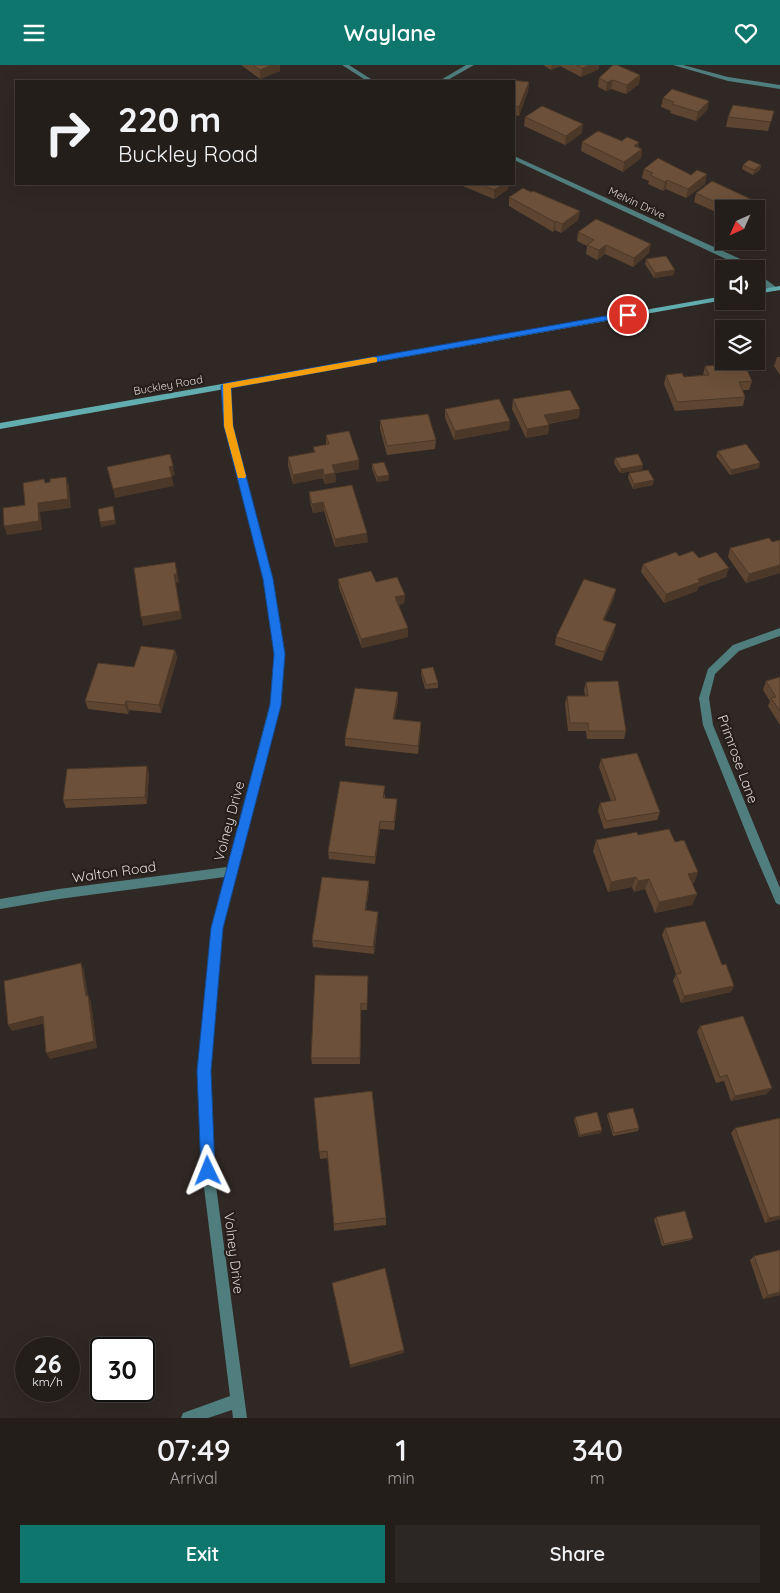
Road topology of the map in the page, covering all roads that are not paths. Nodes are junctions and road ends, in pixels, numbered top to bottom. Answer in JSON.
{"nodes":[{"id":1,"x":345,"y":65,"type":"edge"},
{"id":2,"x":472,"y":65,"type":"edge"},
{"id":3,"x":676,"y":65,"type":"edge"},
{"id":4,"x":369,"y":80,"type":"edge"},
{"id":5,"x":444,"y":80,"type":"edge"},
{"id":6,"x":780,"y":87,"type":"edge"},
{"id":7,"x":515,"y":158,"type":"edge"},
{"id":8,"x":735,"y":260,"type":"edge"},
{"id":9,"x":765,"y":280,"type":"edge"},
{"id":10,"x":777,"y":288,"type":"edge"},
{"id":11,"x":715,"y":300,"type":"edge"},
{"id":12,"x":226,"y":386,"type":"junction"},
{"id":13,"x":0,"y":426,"type":"edge"},
{"id":14,"x":780,"y":632,"type":"edge"},
{"id":15,"x":232,"y":871,"type":"junction"},
{"id":16,"x":780,"y":899,"type":"edge"},
{"id":17,"x":0,"y":904,"type":"edge"},
{"id":18,"x":237,"y":1401,"type":"junction"},
{"id":19,"x":188,"y":1418,"type":"edge"},
{"id":20,"x":240,"y":1418,"type":"edge"}],
"edges":[{"from":1,"to":4,"type":"street"},
{"from":2,"to":5,"type":"street"},
{"from":3,"to":6,"type":"street"},
{"from":7,"to":8,"type":"street","name":"Melvin Drive"},
{"from":9,"to":10,"type":"street"},
{"from":11,"to":12,"type":"street","name":"Buckley Road"},
{"from":12,"to":13,"type":"street","name":"Buckley Road"},
{"from":12,"to":15,"type":"street","name":"Volney Drive"},
{"from":14,"to":16,"type":"street","name":"Primrose Lane"},
{"from":15,"to":17,"type":"street","name":"Walton Road"},
{"from":15,"to":18,"type":"street","name":"Volney Drive"},
{"from":18,"to":19,"type":"street"},
{"from":18,"to":20,"type":"street","name":"Volney Drive"}]}
